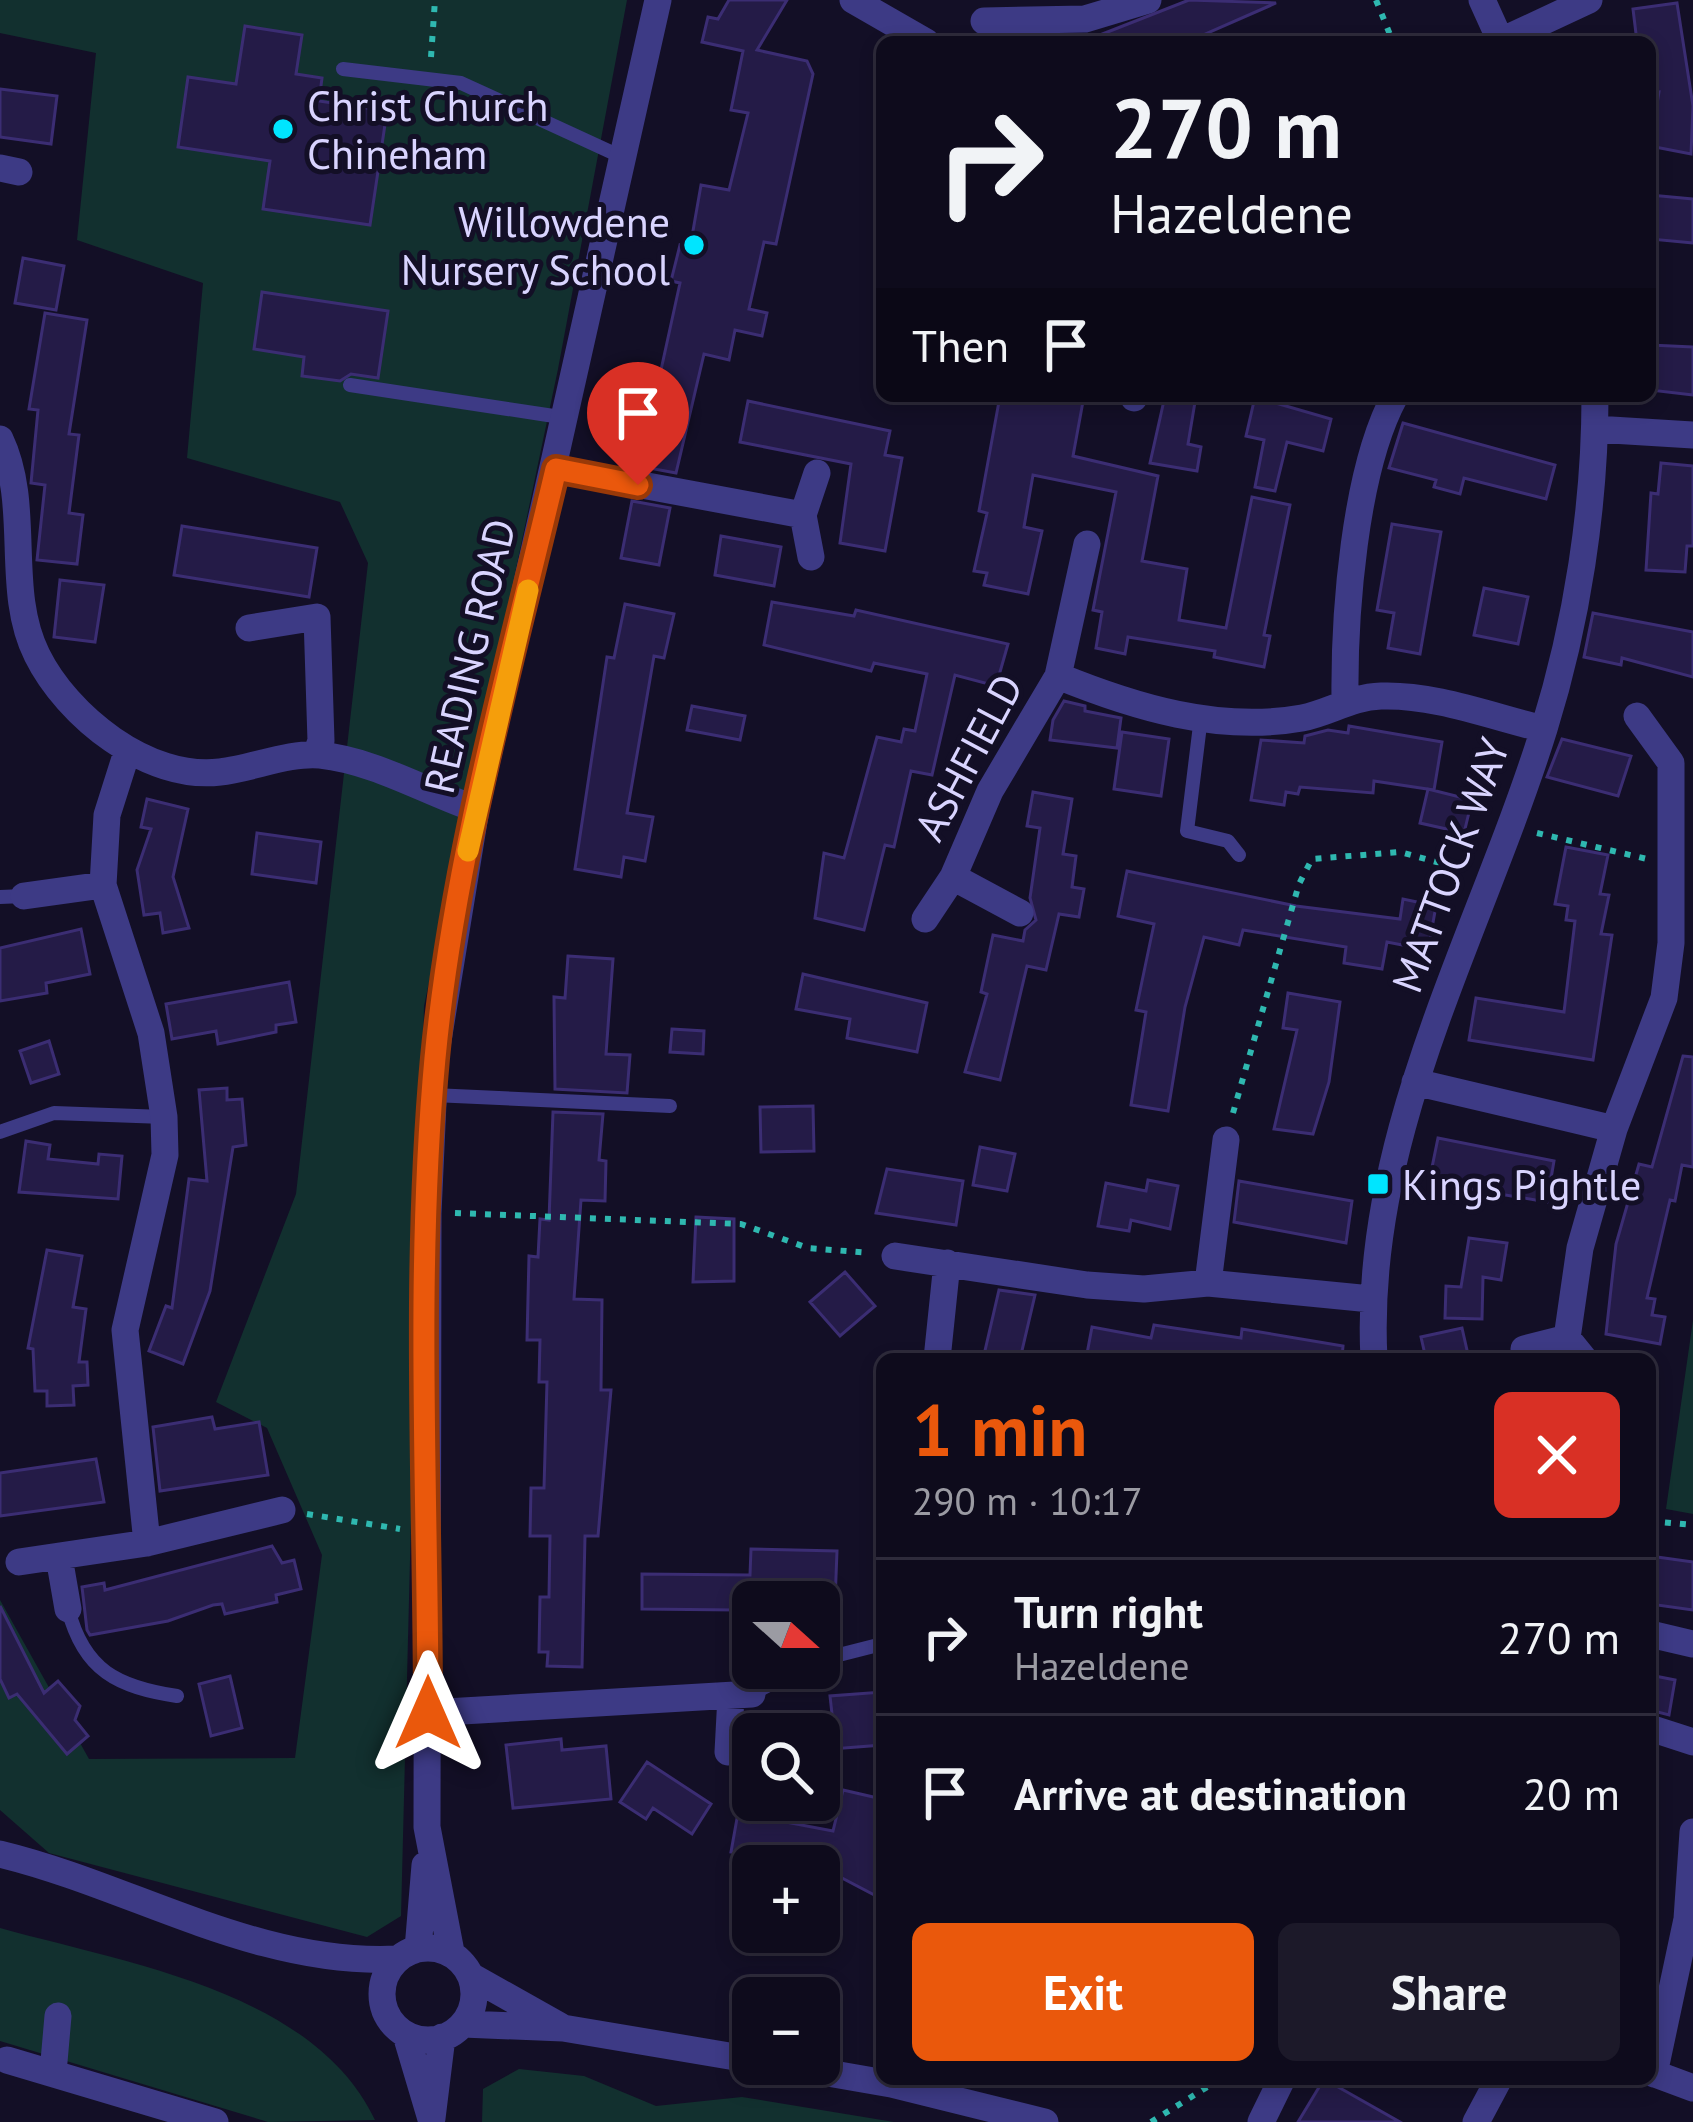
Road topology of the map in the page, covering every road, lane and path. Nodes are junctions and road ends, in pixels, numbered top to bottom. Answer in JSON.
{"nodes":[{"id":1,"x":435,"y":0,"type":"edge"},
{"id":2,"x":658,"y":0,"type":"edge"},
{"id":3,"x":853,"y":0,"type":"edge"},
{"id":4,"x":1148,"y":0,"type":"edge"},
{"id":5,"x":1376,"y":0,"type":"edge"},
{"id":6,"x":1482,"y":0,"type":"edge"},
{"id":7,"x":1589,"y":0,"type":"edge"},
{"id":8,"x":1024,"y":9,"type":"edge"},
{"id":9,"x":984,"y":22,"type":"dead end"},
{"id":10,"x":916,"y":36,"type":"edge"},
{"id":11,"x":1391,"y":36,"type":"edge"},
{"id":12,"x":1498,"y":36,"type":"edge"},
{"id":13,"x":1514,"y":36,"type":"edge"},
{"id":14,"x":343,"y":68,"type":"dead end"},
{"id":15,"x":429,"y":78,"type":"junction"},
{"id":16,"x":624,"y":158,"type":"junction"},
{"id":17,"x":350,"y":385,"type":"dead end"},
{"id":18,"x":1384,"y":402,"type":"edge"},
{"id":19,"x":1587,"y":402,"type":"edge"},
{"id":20,"x":567,"y":418,"type":"junction"},
{"id":21,"x":1594,"y":429,"type":"junction"},
{"id":22,"x":1693,"y":435,"type":"edge"},
{"id":23,"x":0,"y":439,"type":"edge"},
{"id":24,"x":556,"y":469,"type":"junction"},
{"id":25,"x":817,"y":473,"type":"dead end"},
{"id":26,"x":803,"y":515,"type":"junction"},
{"id":27,"x":1087,"y":544,"type":"dead end"},
{"id":28,"x":812,"y":557,"type":"dead end"},
{"id":29,"x":249,"y":628,"type":"dead end"},
{"id":30,"x":1058,"y":676,"type":"junction"},
{"id":31,"x":1345,"y":700,"type":"junction"},
{"id":32,"x":1637,"y":716,"type":"dead end"},
{"id":33,"x":1201,"y":717,"type":"junction"},
{"id":34,"x":1544,"y":729,"type":"junction"},
{"id":35,"x":128,"y":752,"type":"junction"},
{"id":36,"x":316,"y":754,"type":"junction"},
{"id":37,"x":1682,"y":761,"type":"edge"},
{"id":38,"x":476,"y":809,"type":"junction"},
{"id":39,"x":1510,"y":827,"type":"junction"},
{"id":40,"x":1239,"y":855,"type":"dead end"},
{"id":41,"x":1670,"y":864,"type":"junction"},
{"id":42,"x":1489,"y":876,"type":"junction"},
{"id":43,"x":953,"y":877,"type":"junction"},
{"id":44,"x":103,"y":886,"type":"junction"},
{"id":45,"x":12,"y":897,"type":"edge"},
{"id":46,"x":1020,"y":913,"type":"dead end"},
{"id":47,"x":925,"y":919,"type":"dead end"},
{"id":48,"x":1415,"y":1082,"type":"junction"},
{"id":49,"x":433,"y":1095,"type":"junction"},
{"id":50,"x":670,"y":1106,"type":"dead end"},
{"id":51,"x":164,"y":1117,"type":"junction"},
{"id":52,"x":1614,"y":1129,"type":"junction"},
{"id":53,"x":0,"y":1132,"type":"edge"},
{"id":54,"x":1226,"y":1140,"type":"joint"},
{"id":55,"x":428,"y":1213,"type":"junction"},
{"id":56,"x":895,"y":1256,"type":"joint"},
{"id":57,"x":947,"y":1263,"type":"junction"},
{"id":58,"x":1208,"y":1283,"type":"junction"},
{"id":59,"x":1371,"y":1300,"type":"junction"},
{"id":60,"x":1576,"y":1348,"type":"edge"},
{"id":61,"x":1524,"y":1349,"type":"dead end"},
{"id":62,"x":938,"y":1353,"type":"edge"},
{"id":63,"x":1374,"y":1353,"type":"edge"},
{"id":64,"x":281,"y":1510,"type":"joint"},
{"id":65,"x":1656,"y":1522,"type":"edge"},
{"id":66,"x":1693,"y":1525,"type":"edge"},
{"id":67,"x":428,"y":1528,"type":"junction"},
{"id":68,"x":148,"y":1543,"type":"junction"},
{"id":69,"x":59,"y":1557,"type":"junction"},
{"id":70,"x":9,"y":1564,"type":"edge"},
{"id":71,"x":68,"y":1610,"type":"joint"},
{"id":72,"x":1656,"y":1635,"type":"edge"},
{"id":73,"x":1693,"y":1644,"type":"edge"},
{"id":74,"x":876,"y":1646,"type":"edge"},
{"id":75,"x":840,"y":1655,"type":"edge"},
{"id":76,"x":754,"y":1689,"type":"edge"},
{"id":77,"x":741,"y":1695,"type":"junction"},
{"id":78,"x":177,"y":1696,"type":"dead end"},
{"id":79,"x":428,"y":1713,"type":"junction"},
{"id":80,"x":1656,"y":1730,"type":"edge"},
{"id":81,"x":1693,"y":1742,"type":"edge"},
{"id":82,"x":728,"y":1752,"type":"dead end"},
{"id":83,"x":1693,"y":1832,"type":"edge"},
{"id":84,"x":429,"y":1844,"type":"junction"},
{"id":85,"x":0,"y":1854,"type":"edge"},
{"id":86,"x":1690,"y":1920,"type":"edge"},
{"id":87,"x":451,"y":1952,"type":"junction"},
{"id":88,"x":407,"y":1954,"type":"junction"},
{"id":89,"x":326,"y":1956,"type":"junction"},
{"id":90,"x":472,"y":1976,"type":"junction"},
{"id":91,"x":58,"y":2016,"type":"dead end"},
{"id":92,"x":397,"y":2026,"type":"junction"},
{"id":93,"x":563,"y":2028,"type":"junction"},
{"id":94,"x":453,"y":2030,"type":"junction"},
{"id":95,"x":732,"y":2056,"type":"edge"},
{"id":96,"x":1656,"y":2057,"type":"edge"},
{"id":97,"x":7,"y":2060,"type":"dead end"},
{"id":98,"x":53,"y":2073,"type":"junction"},
{"id":99,"x":1656,"y":2074,"type":"edge"},
{"id":100,"x":840,"y":2075,"type":"edge"},
{"id":101,"x":876,"y":2081,"type":"edge"},
{"id":102,"x":895,"y":2085,"type":"edge"},
{"id":103,"x":1210,"y":2085,"type":"edge"},
{"id":104,"x":1279,"y":2085,"type":"edge"},
{"id":105,"x":1497,"y":2085,"type":"edge"},
{"id":106,"x":1693,"y":2088,"type":"edge"},
{"id":107,"x":1489,"y":2118,"type":"edge"},
{"id":108,"x":431,"y":2120,"type":"edge"},
{"id":109,"x":215,"y":2122,"type":"edge"},
{"id":110,"x":1046,"y":2122,"type":"edge"},
{"id":111,"x":1151,"y":2122,"type":"edge"},
{"id":112,"x":1261,"y":2122,"type":"edge"}],
"edges":[{"from":1,"to":15,"type":"path"},
{"from":2,"to":16,"type":"street","name":"READING ROAD"},
{"from":3,"to":10,"type":"street"},
{"from":4,"to":8,"type":"street"},
{"from":5,"to":11,"type":"path"},
{"from":6,"to":12,"type":"street"},
{"from":7,"to":13,"type":"street"},
{"from":8,"to":9,"type":"street"},
{"from":14,"to":15,"type":"lane"},
{"from":15,"to":16,"type":"lane"},
{"from":16,"to":20,"type":"street","name":"READING ROAD"},
{"from":17,"to":20,"type":"lane"},
{"from":18,"to":31,"type":"street"},
{"from":19,"to":21,"type":"street","name":"MATTOCK WAY"},
{"from":20,"to":24,"type":"street","name":"READING ROAD"},
{"from":21,"to":22,"type":"street"},
{"from":21,"to":34,"type":"street","name":"MATTOCK WAY"},
{"from":23,"to":35,"type":"street"},
{"from":24,"to":26,"type":"street"},
{"from":24,"to":38,"type":"street","name":"READING ROAD"},
{"from":25,"to":26,"type":"street"},
{"from":26,"to":28,"type":"street"},
{"from":27,"to":30,"type":"street","name":"ASHFIELD"},
{"from":29,"to":36,"type":"street"},
{"from":30,"to":33,"type":"street","name":"ASHFIELD"},
{"from":30,"to":43,"type":"street","name":"ASHFIELD"},
{"from":31,"to":33,"type":"street","name":"ASHFIELD"},
{"from":31,"to":34,"type":"street","name":"ASHFIELD"},
{"from":32,"to":37,"type":"street"},
{"from":33,"to":40,"type":"lane"},
{"from":34,"to":39,"type":"street","name":"MATTOCK WAY"},
{"from":35,"to":36,"type":"street"},
{"from":35,"to":44,"type":"street"},
{"from":36,"to":38,"type":"street"},
{"from":37,"to":41,"type":"street"},
{"from":38,"to":49,"type":"street","name":"READING ROAD"},
{"from":39,"to":41,"type":"path"},
{"from":39,"to":42,"type":"street","name":"MATTOCK WAY"},
{"from":41,"to":52,"type":"street"},
{"from":42,"to":48,"type":"street","name":"MATTOCK WAY"},
{"from":42,"to":54,"type":"path"},
{"from":43,"to":46,"type":"street","name":"ASHFIELD"},
{"from":43,"to":47,"type":"street","name":"ASHFIELD"},
{"from":44,"to":45,"type":"street"},
{"from":44,"to":51,"type":"street"},
{"from":48,"to":52,"type":"street"},
{"from":48,"to":59,"type":"street","name":"MATTOCK WAY"},
{"from":49,"to":50,"type":"lane"},
{"from":49,"to":55,"type":"street","name":"READING ROAD"},
{"from":51,"to":53,"type":"lane"},
{"from":51,"to":68,"type":"street"},
{"from":52,"to":60,"type":"street"},
{"from":54,"to":58,"type":"street"},
{"from":55,"to":56,"type":"path"},
{"from":55,"to":67,"type":"street","name":"READING ROAD"},
{"from":56,"to":57,"type":"street"},
{"from":57,"to":58,"type":"street"},
{"from":57,"to":62,"type":"street"},
{"from":58,"to":59,"type":"street"},
{"from":59,"to":63,"type":"street","name":"MATTOCK WAY"},
{"from":60,"to":61,"type":"street"},
{"from":64,"to":67,"type":"path"},
{"from":64,"to":68,"type":"street"},
{"from":65,"to":66,"type":"path"},
{"from":67,"to":79,"type":"street","name":"READING ROAD"},
{"from":68,"to":69,"type":"street"},
{"from":69,"to":70,"type":"street"},
{"from":69,"to":71,"type":"street"},
{"from":71,"to":78,"type":"lane"},
{"from":72,"to":73,"type":"street"},
{"from":74,"to":75,"type":"lane"},
{"from":76,"to":77,"type":"lane"},
{"from":77,"to":79,"type":"street"},
{"from":77,"to":82,"type":"street"},
{"from":79,"to":84,"type":"street","name":"READING ROAD"},
{"from":80,"to":81,"type":"street"},
{"from":83,"to":86,"type":"street"},
{"from":84,"to":87,"type":"street","name":"READING ROAD"},
{"from":84,"to":88,"type":"street","name":"READING ROAD"},
{"from":85,"to":89,"type":"street"},
{"from":86,"to":96,"type":"street"},
{"from":87,"to":88,"type":"street"},
{"from":87,"to":90,"type":"street"},
{"from":88,"to":89,"type":"street"},
{"from":88,"to":92,"type":"street"},
{"from":89,"to":92,"type":"street"},
{"from":90,"to":93,"type":"street"},
{"from":90,"to":94,"type":"street"},
{"from":91,"to":98,"type":"street"},
{"from":92,"to":94,"type":"street"},
{"from":92,"to":108,"type":"street"},
{"from":93,"to":94,"type":"street"},
{"from":93,"to":95,"type":"street"},
{"from":94,"to":108,"type":"street"},
{"from":97,"to":98,"type":"street"},
{"from":98,"to":109,"type":"street"},
{"from":99,"to":106,"type":"street"},
{"from":100,"to":101,"type":"street"},
{"from":102,"to":110,"type":"street"},
{"from":103,"to":111,"type":"path"},
{"from":104,"to":112,"type":"street"},
{"from":105,"to":107,"type":"street"}]}
